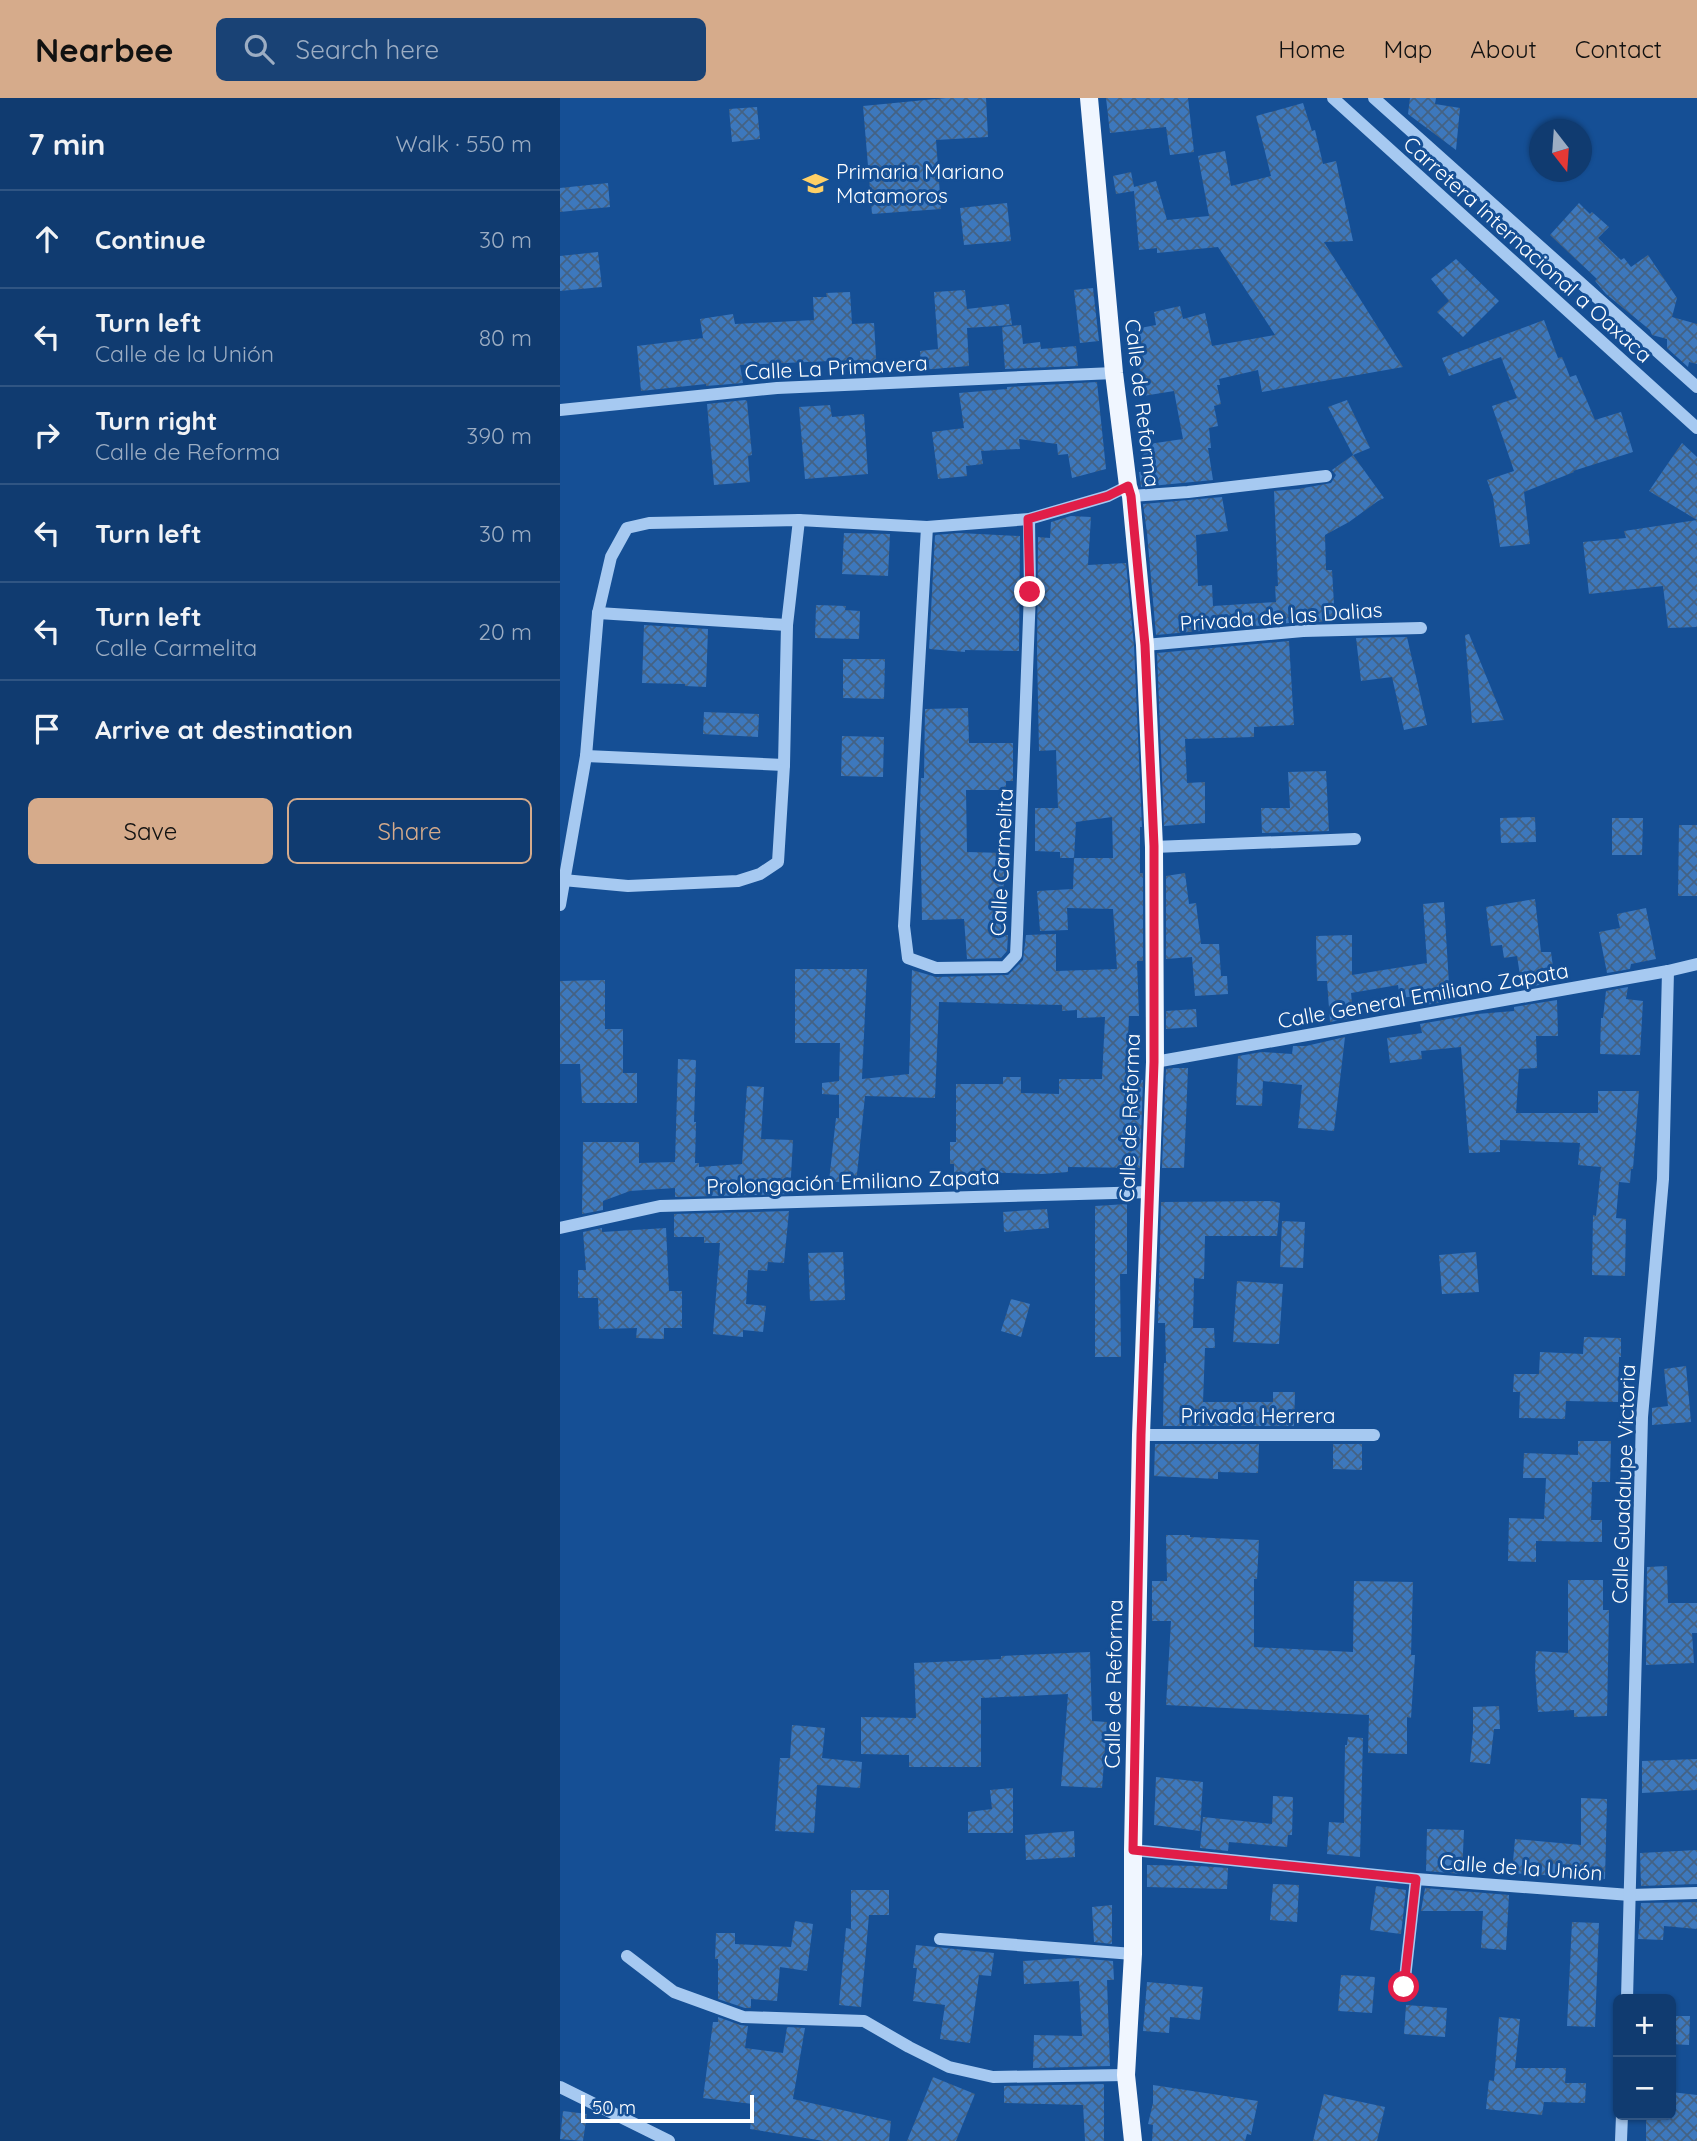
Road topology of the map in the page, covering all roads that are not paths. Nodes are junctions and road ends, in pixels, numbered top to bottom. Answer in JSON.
{"nodes":[{"id":1,"x":1089,"y":98,"type":"edge"},
{"id":2,"x":1332,"y":98,"type":"edge"},
{"id":3,"x":1374,"y":98,"type":"edge"},
{"id":4,"x":1114,"y":373,"type":"junction"},
{"id":5,"x":1697,"y":387,"type":"edge"},
{"id":6,"x":560,"y":410,"type":"edge"},
{"id":7,"x":1697,"y":428,"type":"edge"},
{"id":8,"x":1326,"y":476,"type":"dead end"},
{"id":9,"x":1130,"y":491,"type":"junction"},
{"id":10,"x":1028,"y":519,"type":"junction"},
{"id":11,"x":799,"y":520,"type":"junction"},
{"id":12,"x":927,"y":527,"type":"junction"},
{"id":13,"x":598,"y":613,"type":"junction"},
{"id":14,"x":787,"y":625,"type":"junction"},
{"id":15,"x":1421,"y":628,"type":"dead end"},
{"id":16,"x":1145,"y":645,"type":"junction"},
{"id":17,"x":586,"y":756,"type":"junction"},
{"id":18,"x":784,"y":765,"type":"junction"},
{"id":19,"x":1355,"y":839,"type":"dead end"},
{"id":20,"x":1154,"y":846,"type":"junction"},
{"id":21,"x":563,"y":880,"type":"junction"},
{"id":22,"x":560,"y":905,"type":"edge"},
{"id":23,"x":1697,"y":964,"type":"edge"},
{"id":24,"x":1668,"y":971,"type":"junction"},
{"id":25,"x":1154,"y":1062,"type":"junction"},
{"id":26,"x":1150,"y":1192,"type":"junction"},
{"id":27,"x":560,"y":1228,"type":"edge"},
{"id":28,"x":1141,"y":1435,"type":"junction"},
{"id":29,"x":1374,"y":1436,"type":"dead end"},
{"id":30,"x":1133,"y":1850,"type":"junction"},
{"id":31,"x":1416,"y":1879,"type":"junction"},
{"id":32,"x":1697,"y":1893,"type":"edge"},
{"id":33,"x":1630,"y":1895,"type":"junction"},
{"id":34,"x":940,"y":1939,"type":"dead end"},
{"id":35,"x":1133,"y":1954,"type":"junction"},
{"id":36,"x":627,"y":1956,"type":"dead end"},
{"id":37,"x":1404,"y":1987,"type":"dead end"},
{"id":38,"x":1627,"y":1994,"type":"edge"},
{"id":39,"x":1126,"y":2075,"type":"junction"},
{"id":40,"x":560,"y":2087,"type":"edge"},
{"id":41,"x":1622,"y":2120,"type":"edge"},
{"id":42,"x":670,"y":2141,"type":"edge"},
{"id":43,"x":1133,"y":2141,"type":"edge"},
{"id":44,"x":1621,"y":2141,"type":"edge"}],
"edges":[{"from":1,"to":4,"type":"main road","name":"Calle de Reforma"},
{"from":2,"to":7,"type":"street","name":"Carretera Internacional a Oaxaca"},
{"from":3,"to":5,"type":"street","name":"Carretera Internacional a Oaxaca"},
{"from":4,"to":6,"type":"street","name":"Calle La Primavera"},
{"from":4,"to":9,"type":"main road","name":"Calle de Reforma"},
{"from":8,"to":9,"type":"street"},
{"from":9,"to":10,"type":"street"},
{"from":9,"to":16,"type":"main road","name":"Calle de Reforma"},
{"from":10,"to":12,"type":"street"},
{"from":10,"to":12,"type":"street","name":"Calle Carmelita"},
{"from":11,"to":12,"type":"street"},
{"from":11,"to":13,"type":"street"},
{"from":11,"to":14,"type":"street"},
{"from":13,"to":14,"type":"street"},
{"from":13,"to":17,"type":"street"},
{"from":14,"to":18,"type":"street"},
{"from":15,"to":16,"type":"street","name":"Privada de las Dalias"},
{"from":16,"to":20,"type":"main road","name":"Calle de Reforma"},
{"from":17,"to":18,"type":"street"},
{"from":17,"to":21,"type":"street"},
{"from":18,"to":21,"type":"street"},
{"from":19,"to":20,"type":"street"},
{"from":20,"to":25,"type":"main road","name":"Calle de Reforma"},
{"from":21,"to":22,"type":"street"},
{"from":23,"to":24,"type":"street","name":"Calle General Emiliano Zapata"},
{"from":24,"to":25,"type":"street","name":"Calle General Emiliano Zapata"},
{"from":24,"to":33,"type":"street","name":"Calle Guadalupe Victoria"},
{"from":25,"to":26,"type":"main road","name":"Calle de Reforma"},
{"from":26,"to":27,"type":"street","name":"Prolongación Emiliano Zapata"},
{"from":26,"to":28,"type":"main road","name":"Calle de Reforma"},
{"from":28,"to":29,"type":"street","name":"Privada Herrera"},
{"from":28,"to":30,"type":"main road","name":"Calle de Reforma"},
{"from":30,"to":31,"type":"street","name":"Calle de la Unión"},
{"from":30,"to":35,"type":"main road","name":"Calle de Reforma"},
{"from":31,"to":33,"type":"street","name":"Calle de la Unión"},
{"from":31,"to":37,"type":"street"},
{"from":32,"to":33,"type":"street","name":"Calle de la Unión"},
{"from":33,"to":38,"type":"street","name":"Calle Guadalupe Victoria"},
{"from":34,"to":35,"type":"street"},
{"from":35,"to":39,"type":"main road","name":"Calle de Reforma"},
{"from":36,"to":39,"type":"street"},
{"from":39,"to":43,"type":"main road","name":"Calle de Reforma"},
{"from":40,"to":42,"type":"street"},
{"from":41,"to":44,"type":"street"}]}
